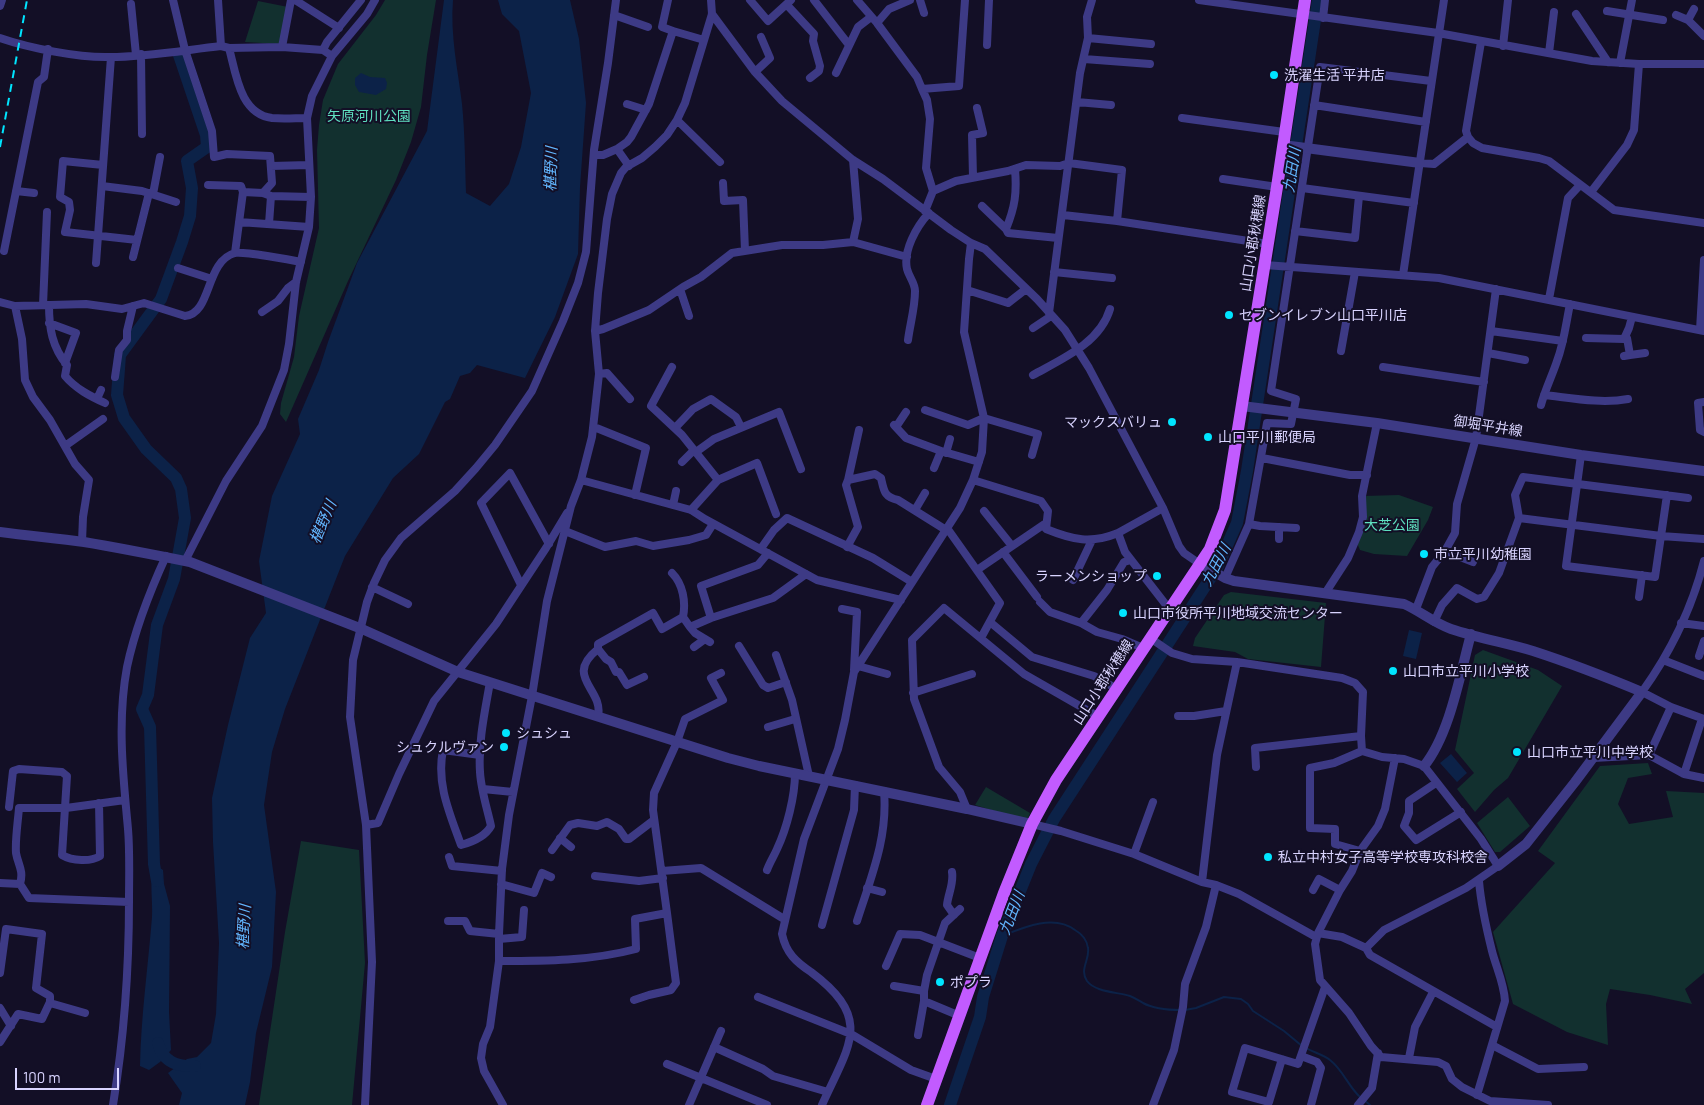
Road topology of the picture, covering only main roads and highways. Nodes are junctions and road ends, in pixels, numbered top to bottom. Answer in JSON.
{"nodes":[{"id":1,"x":1305,"y":0,"type":"edge"},
{"id":2,"x":927,"y":1105,"type":"edge"}],
"edges":[{"from":1,"to":2,"type":"main road","name":"山口小郡秋穂線"}]}
